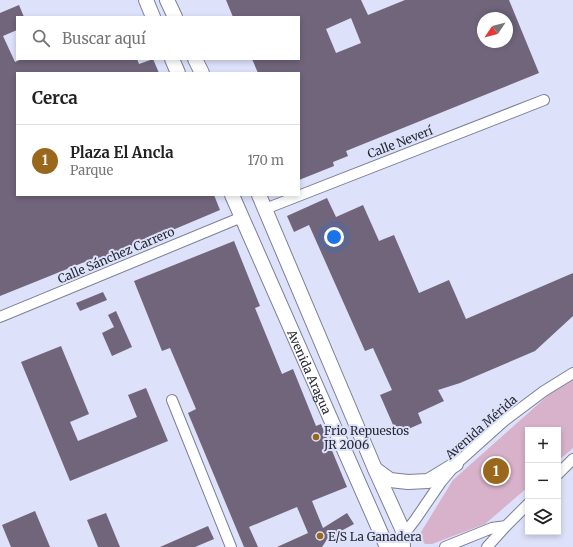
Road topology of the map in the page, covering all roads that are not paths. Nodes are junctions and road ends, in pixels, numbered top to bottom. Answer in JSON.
{"nodes":[{"id":1,"x":146,"y":0,"type":"edge"},
{"id":2,"x":167,"y":0,"type":"edge"},
{"id":3,"x":153,"y":16,"type":"edge"},
{"id":4,"x":175,"y":16,"type":"edge"},
{"id":5,"x":172,"y":60,"type":"edge"},
{"id":6,"x":196,"y":60,"type":"edge"},
{"id":7,"x":178,"y":72,"type":"edge"},
{"id":8,"x":202,"y":72,"type":"edge"},
{"id":9,"x":544,"y":100,"type":"dead end"},
{"id":10,"x":300,"y":195,"type":"edge"},
{"id":11,"x":232,"y":196,"type":"edge"},
{"id":12,"x":259,"y":196,"type":"edge"},
{"id":13,"x":298,"y":196,"type":"edge"},
{"id":14,"x":265,"y":209,"type":"junction"},
{"id":15,"x":242,"y":217,"type":"junction"},
{"id":16,"x":0,"y":317,"type":"edge"},
{"id":17,"x":573,"y":372,"type":"edge"},
{"id":18,"x":172,"y":400,"type":"dead end"},
{"id":19,"x":573,"y":459,"type":"edge"},
{"id":20,"x":456,"y":464,"type":"junction"},
{"id":21,"x":375,"y":469,"type":"junction"},
{"id":22,"x":561,"y":471,"type":"edge"},
{"id":23,"x":525,"y":507,"type":"edge"},
{"id":24,"x":506,"y":526,"type":"junction"},
{"id":25,"x":404,"y":533,"type":"junction"},
{"id":26,"x":231,"y":547,"type":"edge"},
{"id":27,"x":388,"y":547,"type":"edge"},
{"id":28,"x":394,"y":547,"type":"edge"},
{"id":29,"x":405,"y":547,"type":"edge"},
{"id":30,"x":444,"y":547,"type":"edge"},
{"id":31,"x":487,"y":547,"type":"edge"}],
"edges":[{"from":1,"to":3,"type":"street"},
{"from":2,"to":4,"type":"street"},
{"from":5,"to":7,"type":"street"},
{"from":6,"to":8,"type":"street"},
{"from":9,"to":10,"type":"street","name":"Calle Neverí"},
{"from":11,"to":15,"type":"street","name":"Avenida Aragua"},
{"from":12,"to":14,"type":"street","name":"Avenida Aragua"},
{"from":13,"to":14,"type":"street","name":"Calle Neverí"},
{"from":14,"to":21,"type":"street","name":"Avenida Aragua"},
{"from":15,"to":16,"type":"street","name":"Calle Sánchez Carrero"},
{"from":15,"to":27,"type":"street","name":"Avenida Aragua"},
{"from":17,"to":20,"type":"street","name":"Avenida Mérida"},
{"from":18,"to":26,"type":"street"},
{"from":19,"to":22,"type":"street"},
{"from":20,"to":21,"type":"street"},
{"from":20,"to":25,"type":"street","name":"Avenida Mérida"},
{"from":21,"to":25,"type":"street","name":"Avenida Aragua"},
{"from":23,"to":24,"type":"street"},
{"from":24,"to":30,"type":"street"},
{"from":24,"to":31,"type":"street"},
{"from":25,"to":28,"type":"street","name":"Avenida Mérida"},
{"from":25,"to":29,"type":"street"}]}
